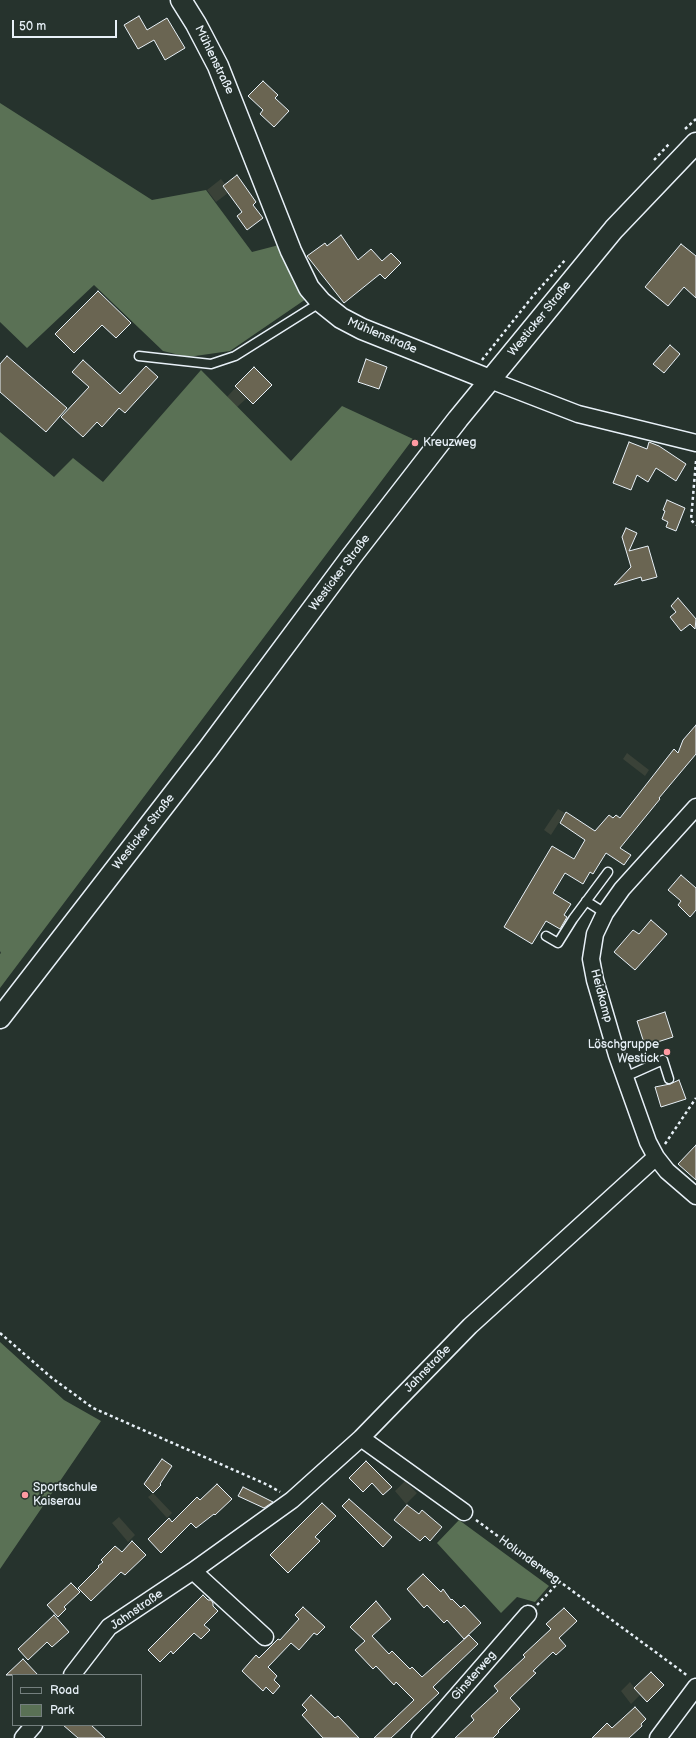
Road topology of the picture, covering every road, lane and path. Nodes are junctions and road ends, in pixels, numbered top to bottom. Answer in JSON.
{"nodes":[{"id":1,"x":181,"y":0,"type":"edge"},
{"id":2,"x":696,"y":143,"type":"edge"},
{"id":3,"x":321,"y":302,"type":"junction"},
{"id":4,"x":139,"y":356,"type":"dead end"},
{"id":5,"x":490,"y":380,"type":"junction"},
{"id":6,"x":696,"y":443,"type":"edge"},
{"id":7,"x":696,"y":461,"type":"edge"},
{"id":8,"x":696,"y":525,"type":"edge"},
{"id":9,"x":696,"y":807,"type":"edge"},
{"id":10,"x":608,"y":872,"type":"dead end"},
{"id":11,"x":586,"y":901,"type":"junction"},
{"id":12,"x":605,"y":913,"type":"junction"},
{"id":13,"x":546,"y":936,"type":"dead end"},
{"id":14,"x":0,"y":1018,"type":"edge"},
{"id":15,"x":625,"y":1077,"type":"junction"},
{"id":16,"x":669,"y":1079,"type":"dead end"},
{"id":17,"x":696,"y":1098,"type":"edge"},
{"id":18,"x":656,"y":1157,"type":"junction"},
{"id":19,"x":696,"y":1196,"type":"edge"},
{"id":20,"x":0,"y":1333,"type":"edge"},
{"id":21,"x":361,"y":1438,"type":"junction"},
{"id":22,"x":292,"y":1500,"type":"junction"},
{"id":23,"x":464,"y":1512,"type":"joint"},
{"id":24,"x":194,"y":1571,"type":"junction"},
{"id":25,"x":559,"y":1582,"type":"junction"},
{"id":26,"x":528,"y":1614,"type":"joint"},
{"id":27,"x":265,"y":1637,"type":"dead end"},
{"id":28,"x":73,"y":1674,"type":"edge"},
{"id":29,"x":694,"y":1683,"type":"edge"},
{"id":30,"x":420,"y":1738,"type":"edge"},
{"id":31,"x":658,"y":1738,"type":"edge"}],
"edges":[{"from":1,"to":3,"type":"street","name":"Mühlenstraße"},
{"from":2,"to":5,"type":"street","name":"Westicker Straße"},
{"from":3,"to":4,"type":"lane"},
{"from":3,"to":5,"type":"street","name":"Mühlenstraße"},
{"from":5,"to":6,"type":"street","name":"Mühlenstraße"},
{"from":5,"to":14,"type":"street","name":"Westicker Straße"},
{"from":7,"to":8,"type":"path"},
{"from":9,"to":12,"type":"street","name":"Heidkamp"},
{"from":10,"to":11,"type":"lane"},
{"from":11,"to":12,"type":"lane"},
{"from":11,"to":13,"type":"lane"},
{"from":12,"to":15,"type":"street","name":"Heidkamp"},
{"from":15,"to":16,"type":"lane"},
{"from":15,"to":18,"type":"street","name":"Heidkamp"},
{"from":17,"to":18,"type":"path"},
{"from":18,"to":19,"type":"street","name":"Heidkamp"},
{"from":18,"to":21,"type":"street","name":"Jahnstraße"},
{"from":20,"to":22,"type":"path"},
{"from":21,"to":22,"type":"street","name":"Jahnstraße"},
{"from":21,"to":23,"type":"street"},
{"from":22,"to":24,"type":"street","name":"Jahnstraße"},
{"from":23,"to":25,"type":"path","name":"Holunderweg"},
{"from":24,"to":27,"type":"street"},
{"from":24,"to":28,"type":"street","name":"Jahnstraße"},
{"from":25,"to":26,"type":"path"},
{"from":25,"to":29,"type":"path","name":"Holunderweg"},
{"from":26,"to":30,"type":"street","name":"Ginsterweg"},
{"from":29,"to":31,"type":"street"}]}
